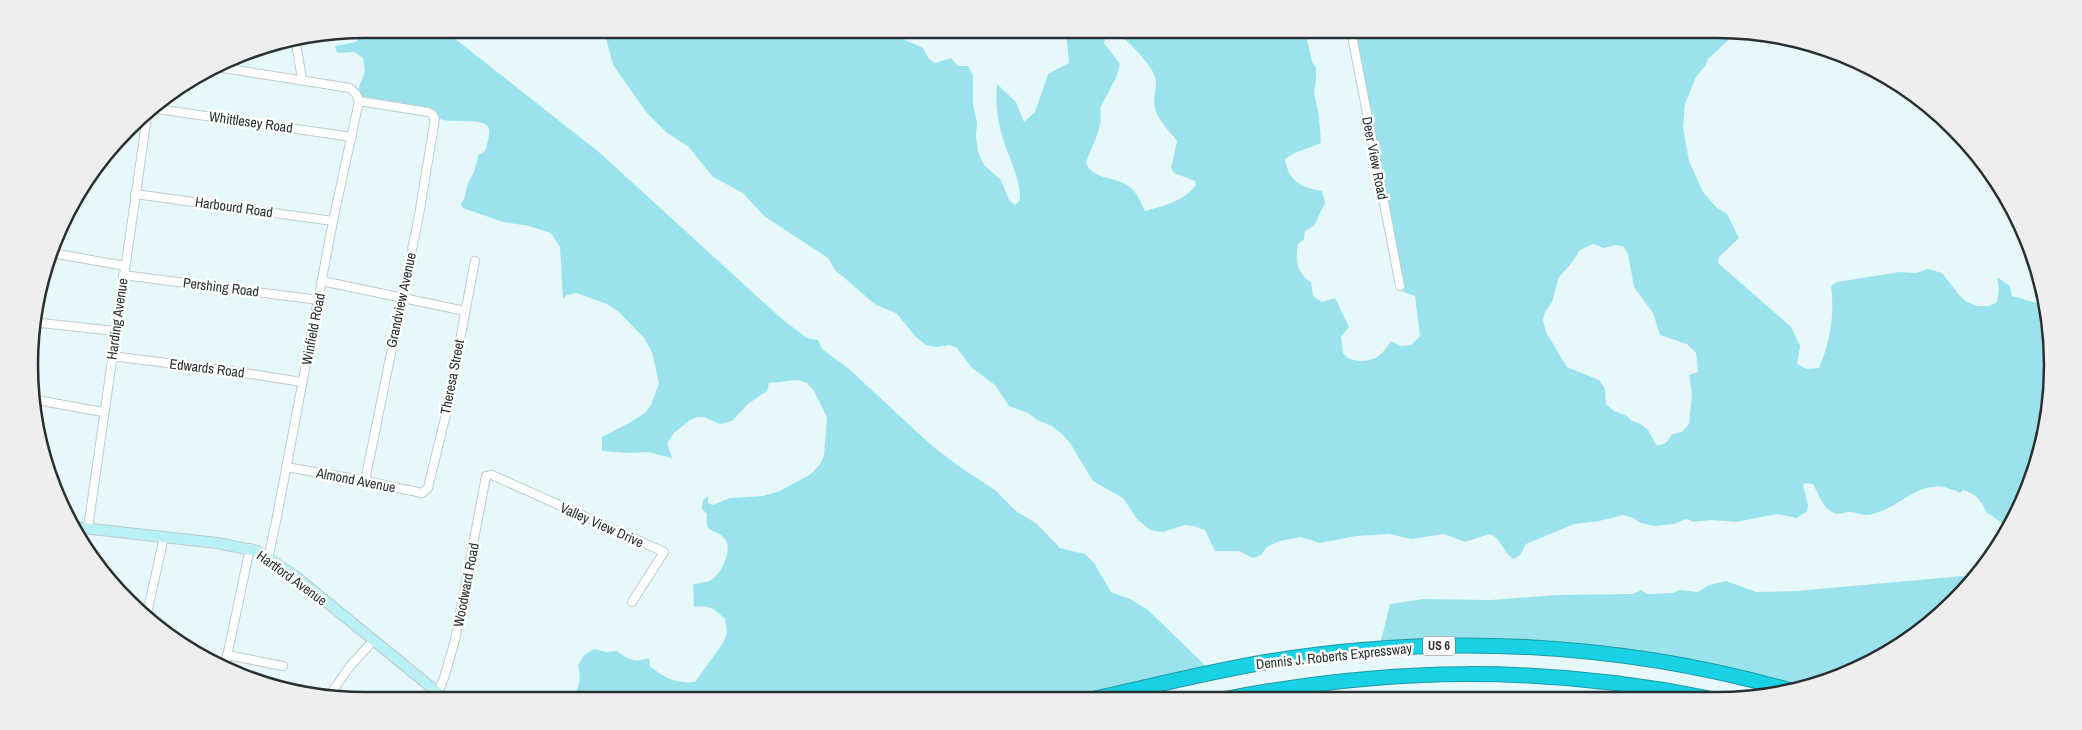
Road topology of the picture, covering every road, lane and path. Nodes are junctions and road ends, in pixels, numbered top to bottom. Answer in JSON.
{"nodes":[{"id":1,"x":1353,"y":38,"type":"edge"},
{"id":2,"x":296,"y":45,"type":"edge"},
{"id":3,"x":226,"y":68,"type":"edge"},
{"id":4,"x":302,"y":79,"type":"junction"},
{"id":5,"x":359,"y":101,"type":"junction"},
{"id":6,"x":160,"y":110,"type":"edge"},
{"id":7,"x":147,"y":121,"type":"edge"},
{"id":8,"x":352,"y":137,"type":"junction"},
{"id":9,"x":135,"y":194,"type":"junction"},
{"id":10,"x":333,"y":222,"type":"junction"},
{"id":11,"x":57,"y":254,"type":"edge"},
{"id":12,"x":475,"y":261,"type":"dead end"},
{"id":13,"x":124,"y":271,"type":"junction"},
{"id":14,"x":322,"y":281,"type":"junction"},
{"id":15,"x":1400,"y":286,"type":"dead end"},
{"id":16,"x":401,"y":297,"type":"junction"},
{"id":17,"x":318,"y":300,"type":"junction"},
{"id":18,"x":465,"y":311,"type":"junction"},
{"id":19,"x":40,"y":323,"type":"edge"},
{"id":20,"x":115,"y":331,"type":"junction"},
{"id":21,"x":111,"y":356,"type":"junction"},
{"id":22,"x":302,"y":382,"type":"junction"},
{"id":23,"x":39,"y":401,"type":"edge"},
{"id":24,"x":103,"y":412,"type":"junction"},
{"id":25,"x":286,"y":467,"type":"junction"},
{"id":26,"x":486,"y":476,"type":"joint"},
{"id":27,"x":365,"y":481,"type":"junction"},
{"id":28,"x":425,"y":492,"type":"joint"},
{"id":29,"x":80,"y":527,"type":"edge"},
{"id":30,"x":88,"y":528,"type":"junction"},
{"id":31,"x":164,"y":537,"type":"junction"},
{"id":32,"x":250,"y":548,"type":"junction"},
{"id":33,"x":268,"y":558,"type":"junction"},
{"id":34,"x":632,"y":602,"type":"dead end"},
{"id":35,"x":148,"y":610,"type":"edge"},
{"id":36,"x":374,"y":640,"type":"junction"},
{"id":37,"x":227,"y":655,"type":"junction"},
{"id":38,"x":226,"y":662,"type":"edge"},
{"id":39,"x":283,"y":666,"type":"dead end"},
{"id":40,"x":1776,"y":687,"type":"edge"},
{"id":41,"x":333,"y":691,"type":"edge"},
{"id":42,"x":437,"y":692,"type":"edge"},
{"id":43,"x":438,"y":692,"type":"edge"},
{"id":44,"x":1127,"y":692,"type":"edge"},
{"id":45,"x":1271,"y":692,"type":"edge"},
{"id":46,"x":1671,"y":692,"type":"edge"}],
"edges":[{"from":1,"to":15,"type":"street","name":"Deer View Road"},
{"from":2,"to":4,"type":"street"},
{"from":3,"to":4,"type":"street"},
{"from":4,"to":5,"type":"street"},
{"from":5,"to":8,"type":"street","name":"Winfield Road"},
{"from":5,"to":16,"type":"street","name":"Grandview Avenue"},
{"from":6,"to":8,"type":"street","name":"Whittlesey Road"},
{"from":7,"to":9,"type":"street","name":"Harding Avenue"},
{"from":8,"to":10,"type":"street","name":"Winfield Road"},
{"from":9,"to":10,"type":"street","name":"Harbourd Road"},
{"from":9,"to":13,"type":"street","name":"Harding Avenue"},
{"from":10,"to":14,"type":"street","name":"Winfield Road"},
{"from":11,"to":13,"type":"street","name":"Pershing Road"},
{"from":12,"to":18,"type":"street","name":"Theresa Street"},
{"from":13,"to":17,"type":"street","name":"Pershing Road"},
{"from":13,"to":20,"type":"street","name":"Harding Avenue"},
{"from":14,"to":16,"type":"street"},
{"from":14,"to":17,"type":"street","name":"Winfield Road"},
{"from":16,"to":18,"type":"street"},
{"from":16,"to":27,"type":"street","name":"Grandview Avenue"},
{"from":17,"to":22,"type":"street","name":"Winfield Road"},
{"from":18,"to":28,"type":"street","name":"Theresa Street"},
{"from":19,"to":20,"type":"street"},
{"from":20,"to":21,"type":"street","name":"Harding Avenue"},
{"from":21,"to":22,"type":"street","name":"Edwards Road"},
{"from":21,"to":24,"type":"street","name":"Harding Avenue"},
{"from":22,"to":25,"type":"street","name":"Winfield Road"},
{"from":23,"to":24,"type":"street"},
{"from":24,"to":30,"type":"street","name":"Harding Avenue"},
{"from":25,"to":27,"type":"street","name":"Almond Avenue"},
{"from":25,"to":33,"type":"street","name":"Winfield Road"},
{"from":26,"to":34,"type":"street","name":"Valley View Drive"},
{"from":26,"to":43,"type":"street","name":"Woodward Road"},
{"from":27,"to":28,"type":"street","name":"Almond Avenue"},
{"from":29,"to":30,"type":"main road","name":"Hartford Avenue"},
{"from":30,"to":31,"type":"main road","name":"Hartford Avenue"},
{"from":31,"to":32,"type":"main road","name":"Hartford Avenue"},
{"from":31,"to":35,"type":"street"},
{"from":32,"to":33,"type":"main road","name":"Hartford Avenue"},
{"from":32,"to":37,"type":"street"},
{"from":33,"to":36,"type":"main road","name":"Hartford Avenue"},
{"from":36,"to":41,"type":"street"},
{"from":36,"to":42,"type":"main road","name":"Hartford Avenue"},
{"from":37,"to":38,"type":"street"},
{"from":37,"to":39,"type":"street"},
{"from":40,"to":44,"type":"highway","name":"Dennis J. Roberts Expressway","number":"US 6"},
{"from":45,"to":46,"type":"highway","name":"Dennis J. Roberts Expressway","number":"US 6"}]}
